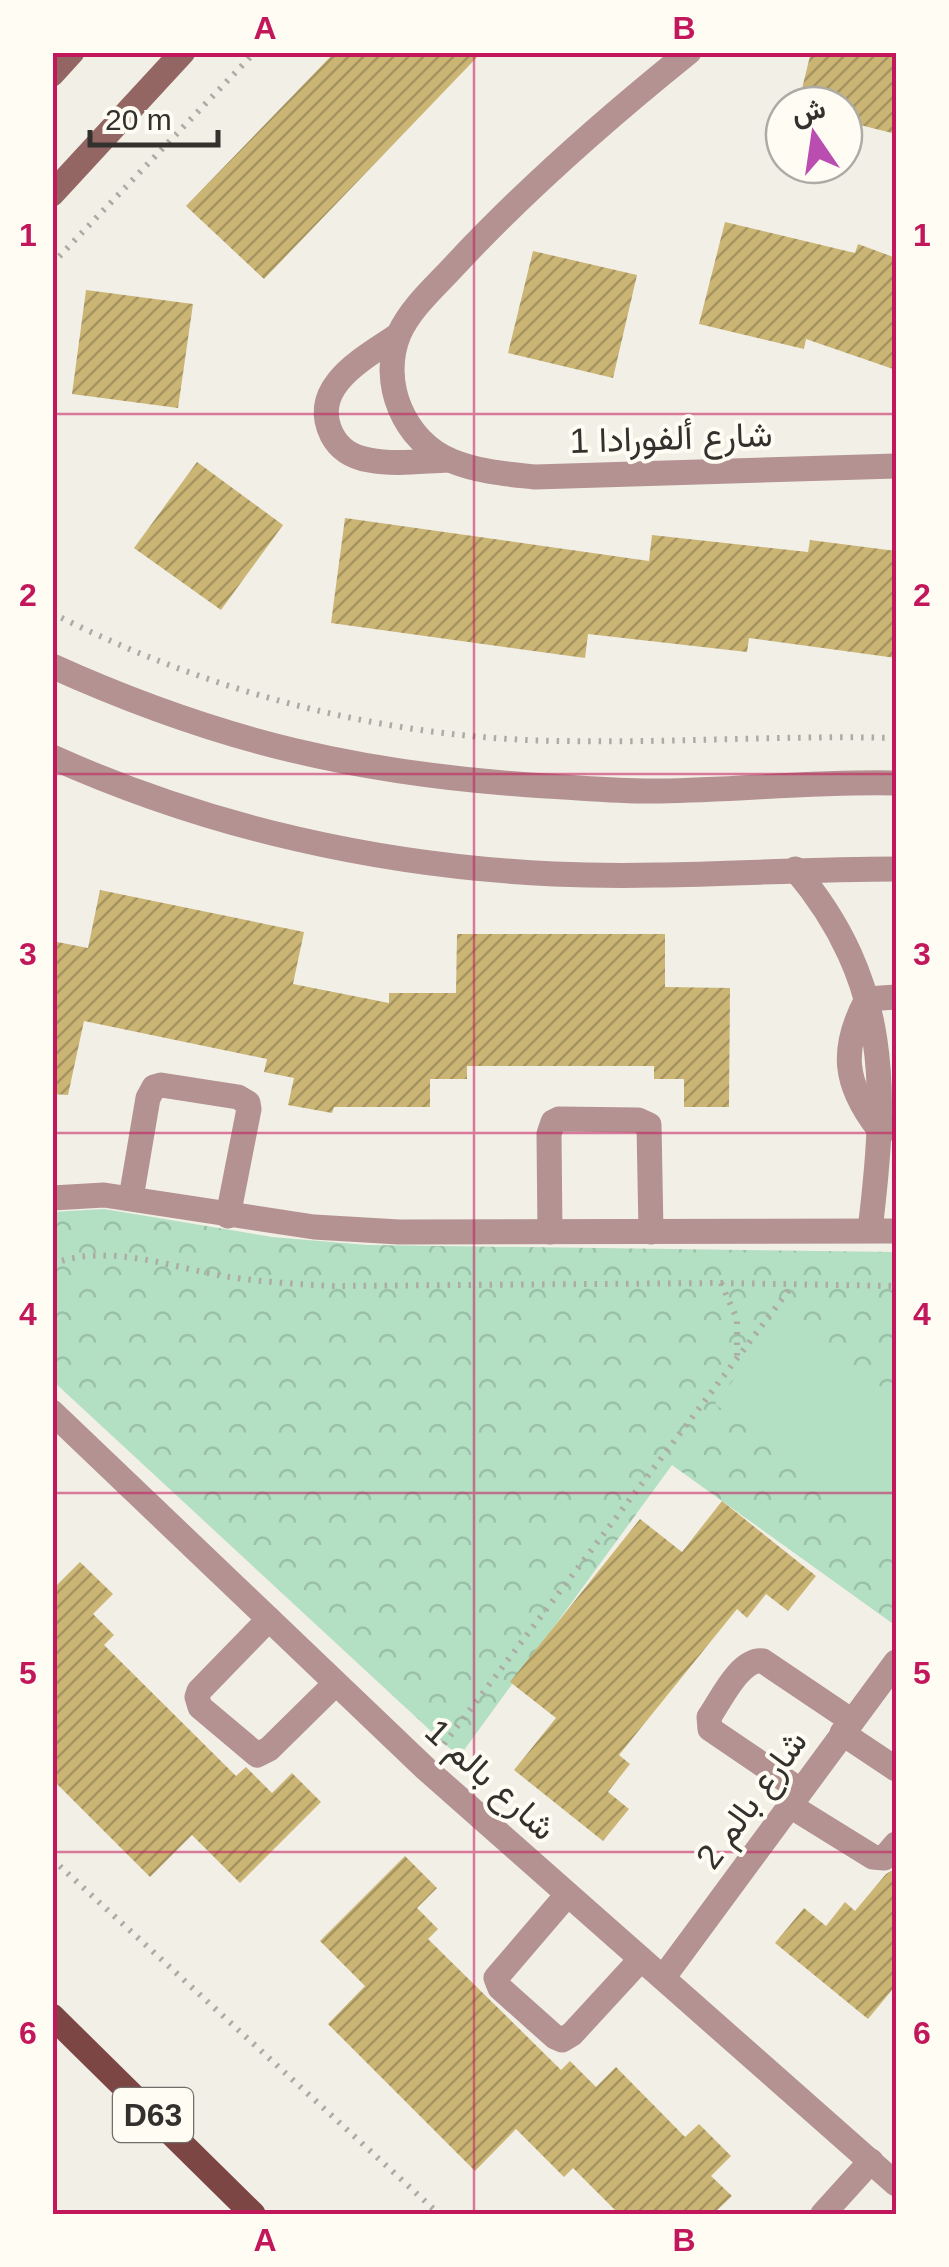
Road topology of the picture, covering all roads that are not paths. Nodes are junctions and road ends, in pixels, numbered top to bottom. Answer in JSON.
{"nodes":[{"id":1,"x":72,"y":52,"type":"edge"},
{"id":2,"x":184,"y":52,"type":"edge"},
{"id":3,"x":690,"y":52,"type":"edge"},
{"id":4,"x":52,"y":74,"type":"edge"},
{"id":5,"x":52,"y":194,"type":"edge"},
{"id":6,"x":398,"y":336,"type":"junction"},
{"id":7,"x":449,"y":460,"type":"junction"},
{"id":8,"x":896,"y":466,"type":"edge"},
{"id":9,"x":52,"y":666,"type":"edge"},
{"id":10,"x":52,"y":756,"type":"edge"},
{"id":11,"x":896,"y":783,"type":"edge"},
{"id":12,"x":795,"y":868,"type":"junction"},
{"id":13,"x":896,"y":868,"type":"edge"},
{"id":14,"x":896,"y":997,"type":"edge"},
{"id":15,"x":867,"y":999,"type":"junction"},
{"id":16,"x":887,"y":1128,"type":"edge"},
{"id":17,"x":52,"y":1198,"type":"edge"},
{"id":18,"x":131,"y":1198,"type":"junction"},
{"id":19,"x":228,"y":1216,"type":"junction"},
{"id":20,"x":870,"y":1230,"type":"junction"},
{"id":21,"x":896,"y":1231,"type":"edge"},
{"id":22,"x":550,"y":1232,"type":"junction"},
{"id":23,"x":651,"y":1232,"type":"junction"},
{"id":24,"x":52,"y":1412,"type":"edge"},
{"id":25,"x":268,"y":1619,"type":"junction"},
{"id":26,"x":896,"y":1662,"type":"edge"},
{"id":27,"x":335,"y":1684,"type":"junction"},
{"id":28,"x":847,"y":1727,"type":"junction"},
{"id":29,"x":896,"y":1769,"type":"edge"},
{"id":30,"x":795,"y":1798,"type":"junction"},
{"id":31,"x":896,"y":1844,"type":"edge"},
{"id":32,"x":567,"y":1895,"type":"junction"},
{"id":33,"x":641,"y":1959,"type":"junction"},
{"id":34,"x":663,"y":1978,"type":"junction"},
{"id":35,"x":52,"y":2016,"type":"edge"},
{"id":36,"x":871,"y":2162,"type":"junction"},
{"id":37,"x":896,"y":2184,"type":"edge"},
{"id":38,"x":253,"y":2214,"type":"edge"},
{"id":39,"x":823,"y":2214,"type":"edge"}],
"edges":[{"from":1,"to":4,"type":"main road"},
{"from":2,"to":5,"type":"main road"},
{"from":3,"to":6,"type":"street","name":"شارع ألفورادا 1"},
{"from":6,"to":7,"type":"street","name":"شارع ألفورادا 1"},
{"from":6,"to":7,"type":"street","name":"شارع ألفورادا 1"},
{"from":7,"to":8,"type":"street","name":"شارع ألفورادا 1"},
{"from":9,"to":11,"type":"street"},
{"from":10,"to":12,"type":"street"},
{"from":12,"to":13,"type":"street"},
{"from":12,"to":15,"type":"street"},
{"from":14,"to":15,"type":"street"},
{"from":15,"to":16,"type":"street"},
{"from":16,"to":20,"type":"street"},
{"from":17,"to":18,"type":"street"},
{"from":18,"to":19,"type":"street"},
{"from":18,"to":19,"type":"street"},
{"from":19,"to":22,"type":"street"},
{"from":20,"to":21,"type":"street"},
{"from":20,"to":23,"type":"street"},
{"from":22,"to":23,"type":"street"},
{"from":22,"to":23,"type":"street"},
{"from":24,"to":25,"type":"street","name":"شارع بالم 1"},
{"from":25,"to":27,"type":"street","name":"شارع بالم 1"},
{"from":25,"to":27,"type":"street"},
{"from":26,"to":28,"type":"street","name":"شارع بالم 2"},
{"from":27,"to":32,"type":"street","name":"شارع بالم 1"},
{"from":28,"to":29,"type":"street"},
{"from":28,"to":30,"type":"street","name":"شارع بالم 2"},
{"from":28,"to":30,"type":"street"},
{"from":30,"to":31,"type":"street"},
{"from":30,"to":34,"type":"street","name":"شارع بالم 2"},
{"from":32,"to":33,"type":"street","name":"شارع بالم 1"},
{"from":32,"to":33,"type":"street"},
{"from":33,"to":34,"type":"street","name":"شارع بالم 1"},
{"from":34,"to":36,"type":"street","name":"شارع بالم 1"},
{"from":35,"to":38,"type":"main road","number":"D63"},
{"from":36,"to":37,"type":"street","name":"شارع بالم 1"},
{"from":36,"to":39,"type":"street"}]}
